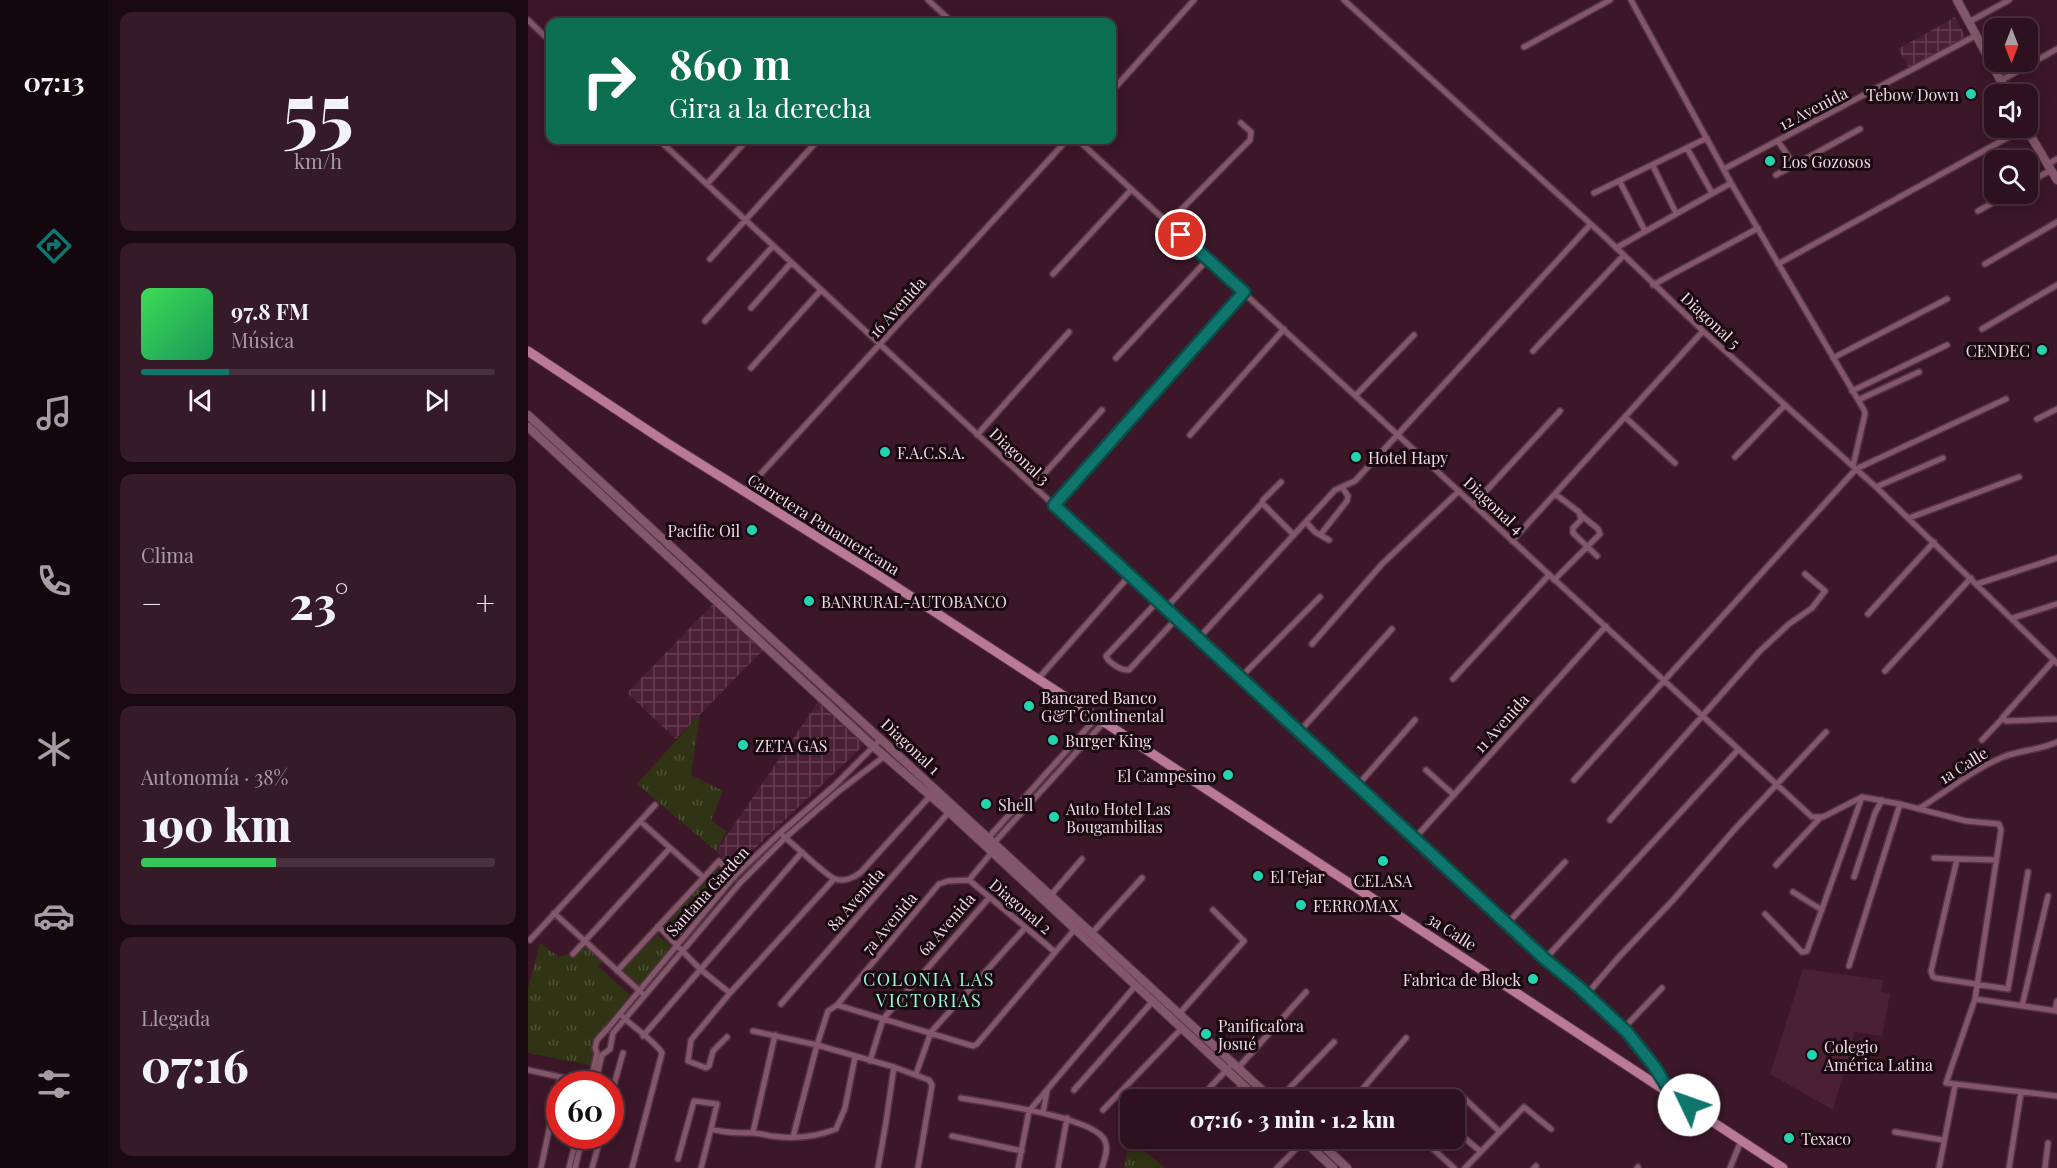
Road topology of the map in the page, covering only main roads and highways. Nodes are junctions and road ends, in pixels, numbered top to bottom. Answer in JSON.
{"nodes":[{"id":1,"x":1957,"y":0,"type":"edge"},
{"id":2,"x":2002,"y":84,"type":"edge"},
{"id":3,"x":2031,"y":138,"type":"edge"},
{"id":4,"x":2057,"y":180,"type":"edge"},
{"id":5,"x":528,"y":351,"type":"edge"},
{"id":6,"x":528,"y":415,"type":"edge"},
{"id":7,"x":528,"y":427,"type":"edge"},
{"id":8,"x":1101,"y":720,"type":"joint"},
{"id":9,"x":991,"y":845,"type":"junction"},
{"id":10,"x":1078,"y":926,"type":"junction"},
{"id":11,"x":1139,"y":982,"type":"junction"},
{"id":12,"x":1232,"y":1067,"type":"junction"},
{"id":13,"x":1248,"y":1089,"type":"edge"},
{"id":14,"x":1259,"y":1089,"type":"edge"},
{"id":15,"x":1317,"y":1149,"type":"edge"},
{"id":16,"x":1322,"y":1149,"type":"edge"},
{"id":17,"x":1333,"y":1168,"type":"edge"},
{"id":18,"x":1347,"y":1168,"type":"edge"},
{"id":19,"x":1783,"y":1168,"type":"edge"}],
"edges":[{"from":1,"to":2,"type":"main road"},
{"from":3,"to":4,"type":"main road"},
{"from":5,"to":8,"type":"main road","name":"Carretera Panamericana"},
{"from":6,"to":9,"type":"main road","name":"Diagonal 1"},
{"from":7,"to":9,"type":"main road","name":"Diagonal 1"},
{"from":8,"to":19,"type":"main road","name":"3a Calle"},
{"from":9,"to":10,"type":"main road","name":"Diagonal 1"},
{"from":9,"to":10,"type":"main road","name":"Diagonal 1"},
{"from":10,"to":11,"type":"main road","name":"Diagonal 1"},
{"from":10,"to":11,"type":"main road","name":"Diagonal 1"},
{"from":11,"to":12,"type":"main road","name":"Diagonal 1"},
{"from":11,"to":12,"type":"main road","name":"Diagonal 1"},
{"from":12,"to":13,"type":"main road","name":"Diagonal 1"},
{"from":12,"to":14,"type":"main road","name":"Diagonal 1"},
{"from":15,"to":17,"type":"main road"},
{"from":16,"to":18,"type":"main road"}]}
